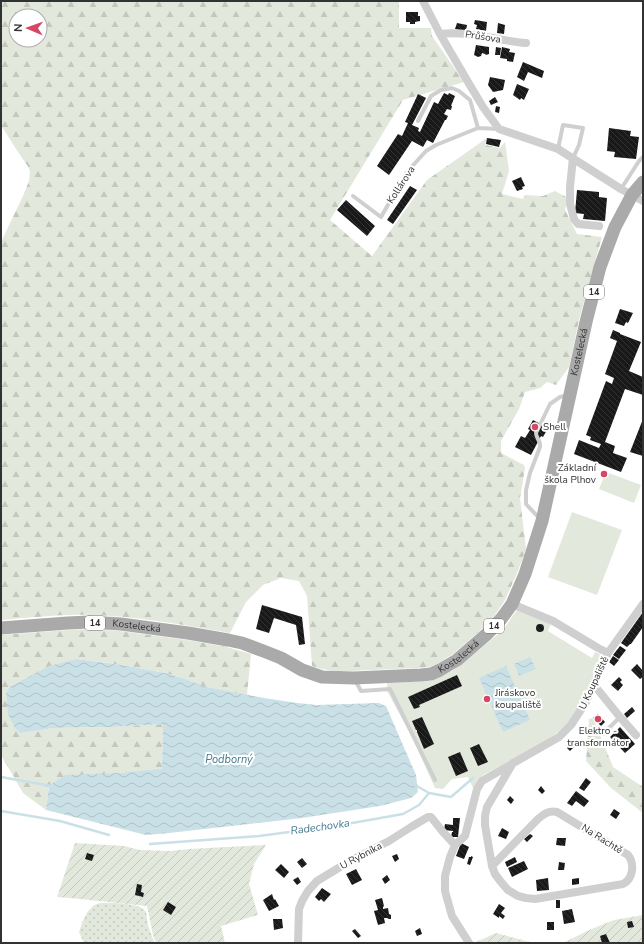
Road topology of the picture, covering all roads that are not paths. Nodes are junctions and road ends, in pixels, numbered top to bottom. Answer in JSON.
{"nodes":[{"id":1,"x":423,"y":1,"type":"edge"},
{"id":2,"x":440,"y":34,"type":"junction"},
{"id":3,"x":526,"y":43,"type":"dead end"},
{"id":4,"x":418,"y":121,"type":"dead end"},
{"id":5,"x":478,"y":128,"type":"junction"},
{"id":6,"x":499,"y":129,"type":"junction"},
{"id":7,"x":558,"y":149,"type":"junction"},
{"id":8,"x":643,"y":157,"type":"edge"},
{"id":9,"x":574,"y":158,"type":"junction"},
{"id":10,"x":643,"y":182,"type":"edge"},
{"id":11,"x":632,"y":195,"type":"edge"},
{"id":12,"x":353,"y":196,"type":"dead end"},
{"id":13,"x":598,"y":226,"type":"dead end"},
{"id":14,"x":571,"y":394,"type":"junction"},
{"id":15,"x":542,"y":521,"type":"junction"},
{"id":16,"x":512,"y":604,"type":"junction"},
{"id":17,"x":643,"y":604,"type":"edge"},
{"id":18,"x":1,"y":628,"type":"edge"},
{"id":19,"x":608,"y":653,"type":"junction"},
{"id":20,"x":354,"y":678,"type":"junction"},
{"id":21,"x":594,"y":685,"type":"junction"},
{"id":22,"x":620,"y":717,"type":"junction"},
{"id":23,"x":603,"y":734,"type":"dead end"},
{"id":24,"x":636,"y":736,"type":"dead end"},
{"id":25,"x":513,"y":763,"type":"junction"},
{"id":26,"x":435,"y":780,"type":"dead end"},
{"id":27,"x":455,"y":845,"type":"junction"},
{"id":28,"x":492,"y":866,"type":"junction"},
{"id":29,"x":298,"y":943,"type":"edge"},
{"id":30,"x":469,"y":943,"type":"edge"}],
"edges":[{"from":1,"to":2,"type":"street"},
{"from":2,"to":3,"type":"street","name":"Průšova"},
{"from":2,"to":6,"type":"street"},
{"from":4,"to":5,"type":"lane"},
{"from":5,"to":6,"type":"lane","name":"Kollárova"},
{"from":5,"to":12,"type":"lane","name":"Kollárova"},
{"from":6,"to":7,"type":"street","name":"Kollárova"},
{"from":7,"to":9,"type":"street","name":"Kollárova"},
{"from":7,"to":9,"type":"lane"},
{"from":8,"to":11,"type":"lane"},
{"from":9,"to":11,"type":"street","name":"Kollárova"},
{"from":9,"to":13,"type":"street"},
{"from":10,"to":11,"type":"main road","name":"Kostelecká","number":"14"},
{"from":11,"to":14,"type":"main road","name":"Kostelecká","number":"14"},
{"from":14,"to":15,"type":"main road","name":"Kostelecká","number":"14"},
{"from":14,"to":15,"type":"lane"},
{"from":15,"to":16,"type":"main road","name":"Kostelecká","number":"14"},
{"from":16,"to":19,"type":"street"},
{"from":16,"to":20,"type":"main road","name":"Kostelecká","number":"14"},
{"from":17,"to":19,"type":"street","name":"U Koupaliště"},
{"from":18,"to":20,"type":"main road","name":"Kostelecká","number":"14"},
{"from":19,"to":21,"type":"street","name":"U Koupaliště"},
{"from":20,"to":26,"type":"lane"},
{"from":21,"to":22,"type":"street"},
{"from":21,"to":25,"type":"street","name":"U Koupaliště"},
{"from":22,"to":23,"type":"lane"},
{"from":22,"to":24,"type":"street"},
{"from":25,"to":27,"type":"street","name":"U Koupaliště"},
{"from":25,"to":28,"type":"street","name":"Na Rachtě"},
{"from":27,"to":29,"type":"street","name":"U Rybníka"},
{"from":27,"to":30,"type":"street","name":"U Koupaliště"},
{"from":28,"to":28,"type":"street","name":"Na Rachtě"}]}
